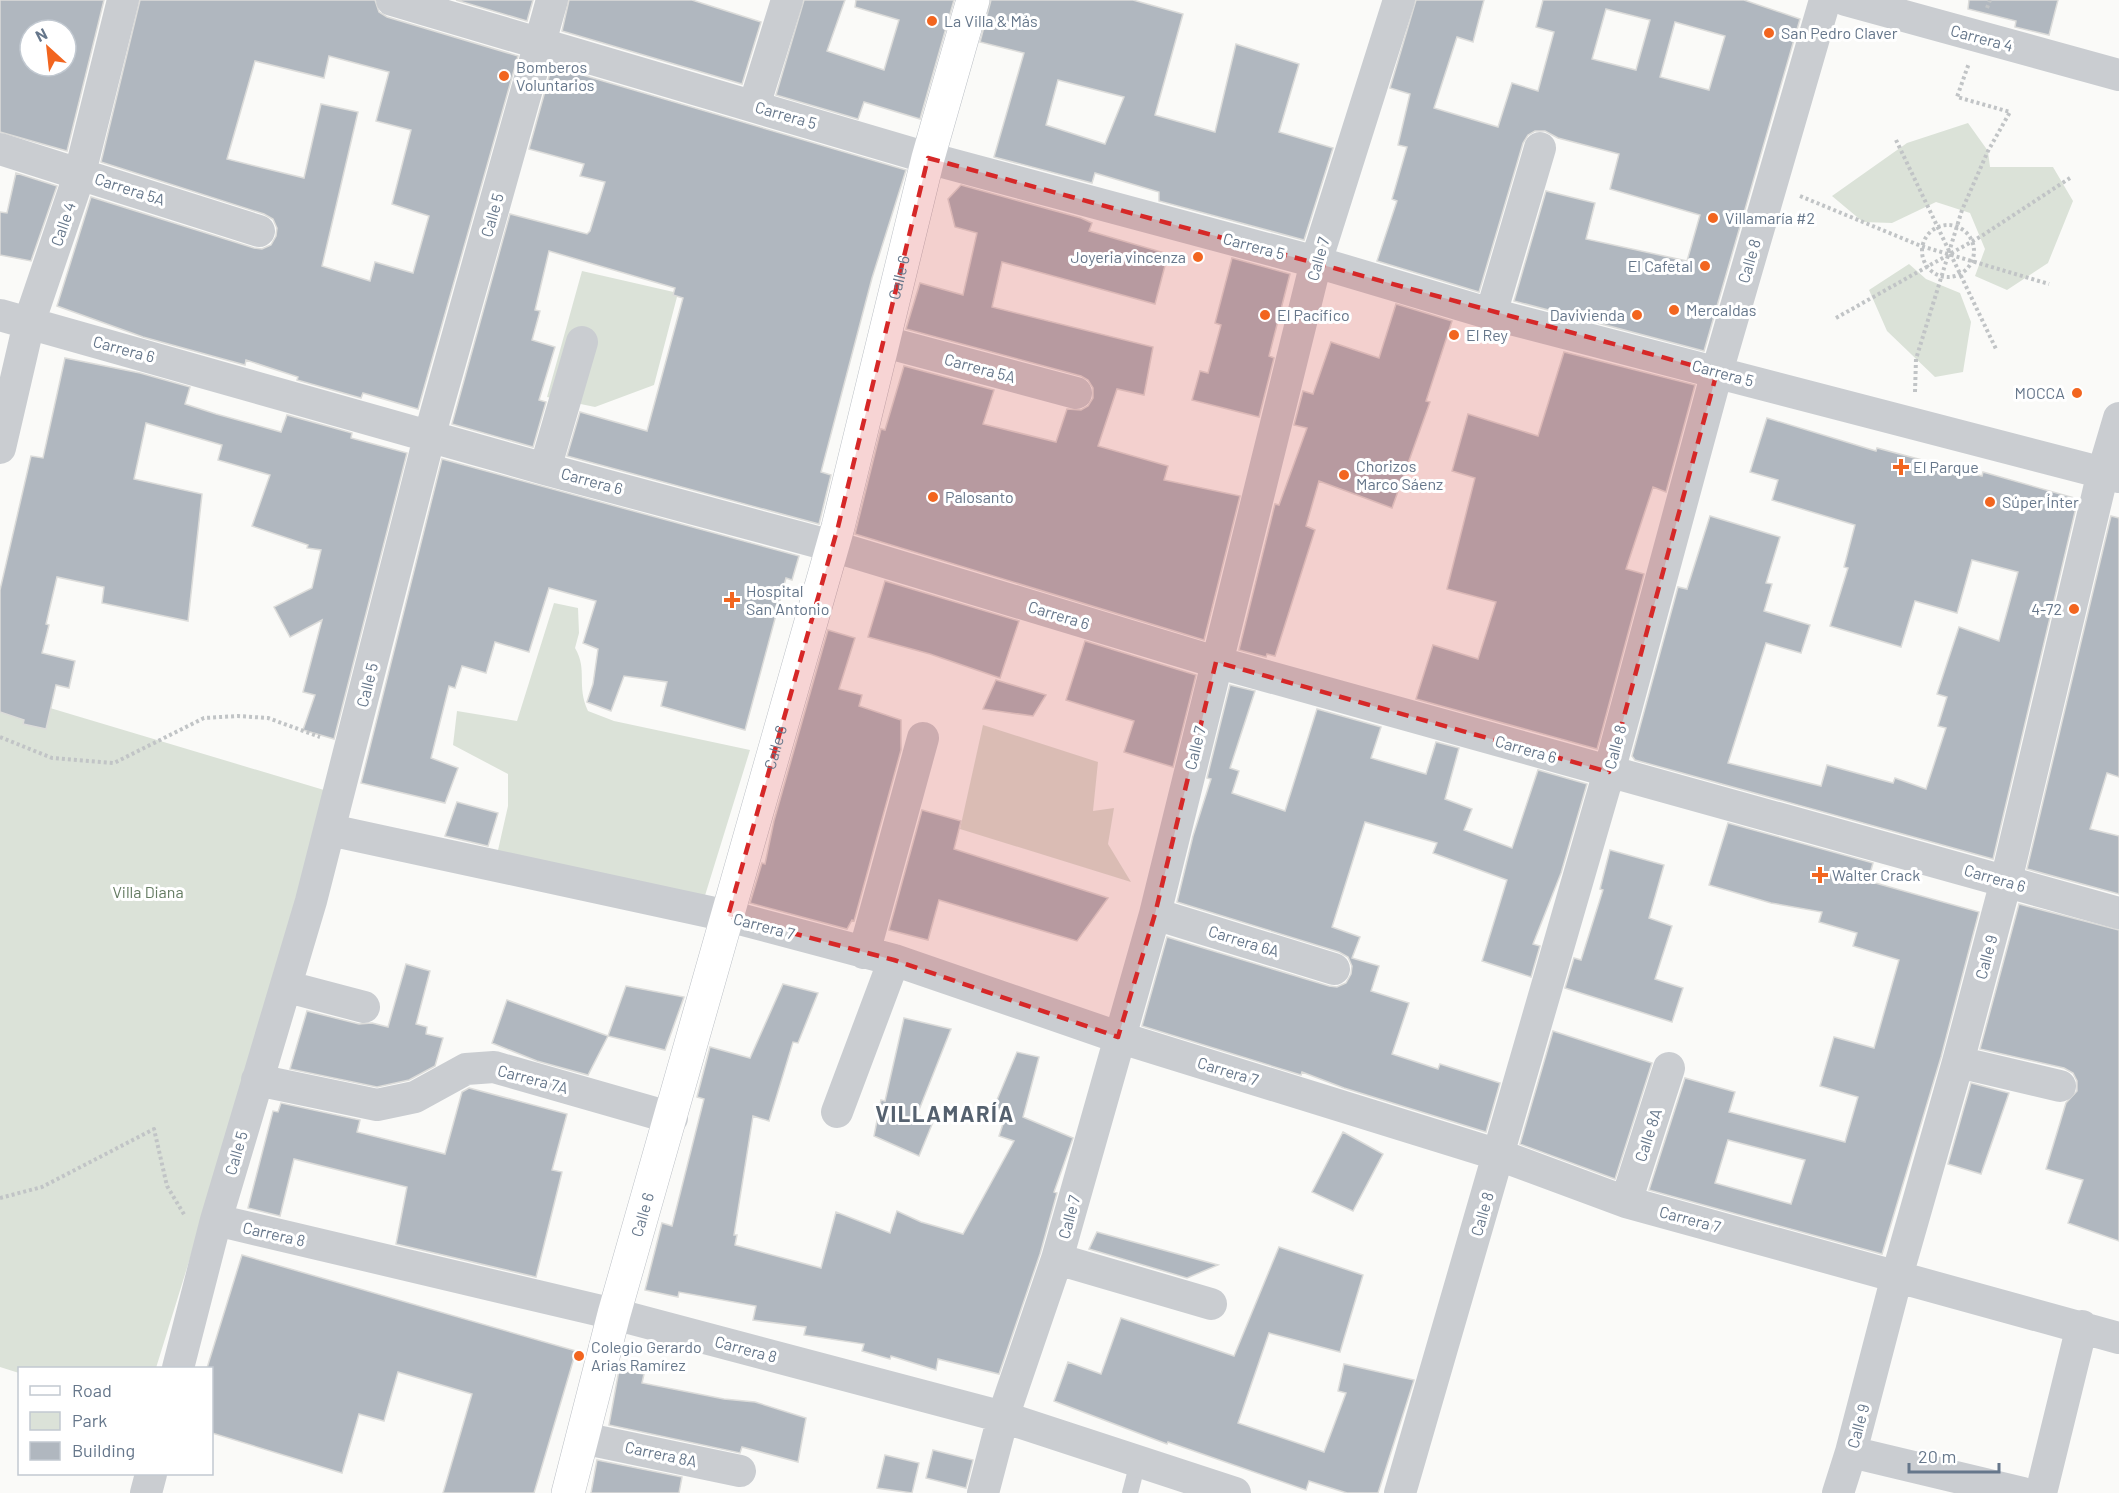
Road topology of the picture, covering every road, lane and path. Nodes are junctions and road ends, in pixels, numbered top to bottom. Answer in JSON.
{"nodes":[{"id":1,"x":123,"y":0,"type":"edge"},
{"id":2,"x":392,"y":0,"type":"edge"},
{"id":3,"x":552,"y":0,"type":"edge"},
{"id":4,"x":787,"y":0,"type":"edge"},
{"id":5,"x":973,"y":0,"type":"edge"},
{"id":6,"x":1399,"y":0,"type":"edge"},
{"id":7,"x":1825,"y":0,"type":"edge"},
{"id":8,"x":1845,"y":0,"type":"edge"},
{"id":9,"x":1990,"y":0,"type":"edge"},
{"id":10,"x":1978,"y":37,"type":"junction"},
{"id":11,"x":540,"y":43,"type":"junction"},
{"id":12,"x":2119,"y":75,"type":"edge"},
{"id":13,"x":754,"y":106,"type":"junction"},
{"id":14,"x":1896,"y":140,"type":"dead end"},
{"id":15,"x":1540,"y":148,"type":"dead end"},
{"id":16,"x":0,"y":149,"type":"edge"},
{"id":17,"x":928,"y":158,"type":"junction"},
{"id":18,"x":80,"y":173,"type":"junction"},
{"id":19,"x":2070,"y":178,"type":"dead end"},
{"id":20,"x":1771,"y":186,"type":"junction"},
{"id":21,"x":1957,"y":225,"type":"junction"},
{"id":22,"x":1936,"y":226,"type":"junction"},
{"id":23,"x":259,"y":231,"type":"dead end"},
{"id":24,"x":1973,"y":241,"type":"junction"},
{"id":25,"x":1921,"y":246,"type":"junction"},
{"id":26,"x":1949,"y":254,"type":"junction"},
{"id":27,"x":1973,"y":261,"type":"junction"},
{"id":28,"x":1316,"y":262,"type":"junction"},
{"id":29,"x":1924,"y":266,"type":"junction"},
{"id":30,"x":1959,"y":276,"type":"junction"},
{"id":31,"x":1941,"y":278,"type":"junction"},
{"id":32,"x":2049,"y":284,"type":"dead end"},
{"id":33,"x":1491,"y":314,"type":"junction"},
{"id":34,"x":1836,"y":318,"type":"dead end"},
{"id":35,"x":15,"y":319,"type":"edge"},
{"id":36,"x":582,"y":342,"type":"dead end"},
{"id":37,"x":885,"y":342,"type":"junction"},
{"id":38,"x":1995,"y":349,"type":"dead end"},
{"id":39,"x":1717,"y":372,"type":"junction"},
{"id":40,"x":1076,"y":393,"type":"dead end"},
{"id":41,"x":2119,"y":418,"type":"edge"},
{"id":42,"x":1912,"y":423,"type":"junction"},
{"id":43,"x":430,"y":434,"type":"junction"},
{"id":44,"x":0,"y":448,"type":"edge"},
{"id":45,"x":545,"y":469,"type":"junction"},
{"id":46,"x":2111,"y":475,"type":"edge"},
{"id":47,"x":832,"y":546,"type":"junction"},
{"id":48,"x":1216,"y":662,"type":"junction"},
{"id":49,"x":0,"y":737,"type":"edge"},
{"id":50,"x":324,"y":738,"type":"dead end"},
{"id":51,"x":923,"y":738,"type":"dead end"},
{"id":52,"x":1609,"y":772,"type":"junction"},
{"id":53,"x":330,"y":830,"type":"junction"},
{"id":54,"x":2006,"y":880,"type":"junction"},
{"id":55,"x":2119,"y":913,"type":"edge"},
{"id":56,"x":1155,"y":914,"type":"junction"},
{"id":57,"x":728,"y":915,"type":"junction"},
{"id":58,"x":879,"y":957,"type":"junction"},
{"id":59,"x":1334,"y":969,"type":"dead end"},
{"id":60,"x":288,"y":987,"type":"junction"},
{"id":61,"x":364,"y":1007,"type":"dead end"},
{"id":62,"x":1118,"y":1037,"type":"junction"},
{"id":63,"x":1958,"y":1062,"type":"junction"},
{"id":64,"x":1669,"y":1068,"type":"dead end"},
{"id":65,"x":257,"y":1080,"type":"junction"},
{"id":66,"x":2060,"y":1086,"type":"dead end"},
{"id":67,"x":837,"y":1112,"type":"dead end"},
{"id":68,"x":672,"y":1118,"type":"junction"},
{"id":69,"x":1499,"y":1155,"type":"junction"},
{"id":70,"x":0,"y":1198,"type":"edge"},
{"id":71,"x":1626,"y":1202,"type":"junction"},
{"id":72,"x":204,"y":1222,"type":"junction"},
{"id":73,"x":1057,"y":1259,"type":"junction"},
{"id":74,"x":1897,"y":1276,"type":"junction"},
{"id":75,"x":1211,"y":1304,"type":"dead end"},
{"id":76,"x":614,"y":1314,"type":"junction"},
{"id":77,"x":2082,"y":1326,"type":"junction"},
{"id":78,"x":2119,"y":1338,"type":"edge"},
{"id":79,"x":178,"y":1367,"type":"edge"},
{"id":80,"x":1003,"y":1417,"type":"junction"},
{"id":81,"x":582,"y":1438,"type":"junction"},
{"id":82,"x":1851,"y":1452,"type":"junction"},
{"id":83,"x":1138,"y":1462,"type":"junction"},
{"id":84,"x":740,"y":1471,"type":"dead end"},
{"id":85,"x":150,"y":1475,"type":"edge"},
{"id":86,"x":146,"y":1493,"type":"edge"},
{"id":87,"x":568,"y":1493,"type":"edge"},
{"id":88,"x":983,"y":1493,"type":"edge"},
{"id":89,"x":1130,"y":1493,"type":"edge"},
{"id":90,"x":1235,"y":1493,"type":"edge"},
{"id":91,"x":1400,"y":1493,"type":"edge"},
{"id":92,"x":1838,"y":1493,"type":"edge"},
{"id":93,"x":2023,"y":1493,"type":"edge"},
{"id":94,"x":2041,"y":1493,"type":"edge"}],
"edges":[{"from":1,"to":18,"type":"street","name":"Calle 4"},
{"from":2,"to":11,"type":"street","name":"Carrera 5"},
{"from":3,"to":11,"type":"street","name":"Calle 5"},
{"from":4,"to":13,"type":"street"},
{"from":5,"to":17,"type":"main road","name":"Calle 6"},
{"from":6,"to":28,"type":"street","name":"Calle 7"},
{"from":7,"to":20,"type":"street","name":"Calle 8"},
{"from":8,"to":10,"type":"street","name":"Carrera 4"},
{"from":9,"to":10,"type":"path"},
{"from":10,"to":12,"type":"street","name":"Carrera 4"},
{"from":10,"to":21,"type":"path"},
{"from":11,"to":13,"type":"street","name":"Carrera 5"},
{"from":11,"to":43,"type":"street","name":"Calle 5"},
{"from":13,"to":17,"type":"street","name":"Carrera 5"},
{"from":14,"to":22,"type":"path"},
{"from":15,"to":33,"type":"street"},
{"from":16,"to":18,"type":"street","name":"Carrera 5A"},
{"from":17,"to":28,"type":"street","name":"Carrera 5"},
{"from":17,"to":37,"type":"main road","name":"Calle 6"},
{"from":18,"to":23,"type":"street","name":"Carrera 5A"},
{"from":18,"to":35,"type":"street","name":"Calle 4"},
{"from":19,"to":24,"type":"path"},
{"from":20,"to":25,"type":"path"},
{"from":20,"to":39,"type":"street","name":"Calle 8"},
{"from":21,"to":22,"type":"path"},
{"from":21,"to":24,"type":"path"},
{"from":21,"to":26,"type":"path"},
{"from":22,"to":25,"type":"path"},
{"from":22,"to":26,"type":"path"},
{"from":24,"to":26,"type":"path"},
{"from":24,"to":27,"type":"path"},
{"from":25,"to":26,"type":"path"},
{"from":25,"to":29,"type":"path"},
{"from":26,"to":27,"type":"path"},
{"from":26,"to":29,"type":"path"},
{"from":26,"to":30,"type":"path"},
{"from":26,"to":31,"type":"path"},
{"from":27,"to":30,"type":"path"},
{"from":27,"to":32,"type":"path"},
{"from":28,"to":33,"type":"street","name":"Carrera 5"},
{"from":28,"to":48,"type":"street","name":"Calle 7"},
{"from":29,"to":31,"type":"path"},
{"from":29,"to":34,"type":"path"},
{"from":30,"to":31,"type":"path"},
{"from":30,"to":38,"type":"path"},
{"from":31,"to":42,"type":"path"},
{"from":33,"to":39,"type":"street","name":"Carrera 5"},
{"from":35,"to":43,"type":"street","name":"Carrera 6"},
{"from":35,"to":44,"type":"street","name":"Calle 4"},
{"from":36,"to":45,"type":"street"},
{"from":37,"to":40,"type":"street","name":"Carrera 5A"},
{"from":37,"to":47,"type":"main road","name":"Calle 6"},
{"from":39,"to":42,"type":"street","name":"Carrera 5"},
{"from":39,"to":52,"type":"street","name":"Calle 8"},
{"from":41,"to":46,"type":"street","name":"Calle 9"},
{"from":42,"to":46,"type":"street","name":"Carrera 5"},
{"from":43,"to":45,"type":"street","name":"Carrera 6"},
{"from":43,"to":53,"type":"street","name":"Calle 5"},
{"from":45,"to":47,"type":"street","name":"Carrera 6"},
{"from":46,"to":54,"type":"street","name":"Calle 9"},
{"from":47,"to":48,"type":"street","name":"Carrera 6"},
{"from":47,"to":57,"type":"main road","name":"Calle 6"},
{"from":48,"to":52,"type":"street","name":"Carrera 6"},
{"from":48,"to":56,"type":"street","name":"Calle 7"},
{"from":49,"to":50,"type":"path"},
{"from":51,"to":58,"type":"street"},
{"from":52,"to":54,"type":"street","name":"Carrera 6"},
{"from":52,"to":69,"type":"street","name":"Calle 8"},
{"from":53,"to":57,"type":"street","name":"Carrera 7"},
{"from":53,"to":60,"type":"street","name":"Calle 5"},
{"from":54,"to":55,"type":"street","name":"Carrera 6"},
{"from":54,"to":63,"type":"street","name":"Calle 9"},
{"from":56,"to":59,"type":"street","name":"Carrera 6A"},
{"from":56,"to":62,"type":"street","name":"Calle 7"},
{"from":57,"to":58,"type":"street","name":"Carrera 7"},
{"from":57,"to":68,"type":"main road","name":"Calle 6"},
{"from":58,"to":62,"type":"street","name":"Carrera 7"},
{"from":58,"to":67,"type":"street"},
{"from":60,"to":61,"type":"street"},
{"from":60,"to":65,"type":"street","name":"Calle 5"},
{"from":62,"to":69,"type":"street","name":"Carrera 7"},
{"from":62,"to":73,"type":"street","name":"Calle 7"},
{"from":63,"to":66,"type":"street"},
{"from":63,"to":74,"type":"street","name":"Calle 9"},
{"from":64,"to":71,"type":"street","name":"Calle 8A"},
{"from":65,"to":68,"type":"street","name":"Carrera 7A"},
{"from":65,"to":72,"type":"street","name":"Calle 5"},
{"from":68,"to":76,"type":"main road","name":"Calle 6"},
{"from":69,"to":71,"type":"street","name":"Carrera 7"},
{"from":69,"to":91,"type":"street","name":"Calle 8"},
{"from":70,"to":72,"type":"path"},
{"from":71,"to":74,"type":"street","name":"Carrera 7"},
{"from":72,"to":76,"type":"street","name":"Carrera 8"},
{"from":72,"to":79,"type":"street","name":"Calle 5"},
{"from":73,"to":75,"type":"street"},
{"from":73,"to":80,"type":"street","name":"Calle 7"},
{"from":74,"to":77,"type":"street","name":"Carrera 7"},
{"from":74,"to":82,"type":"street","name":"Calle 9"},
{"from":76,"to":80,"type":"street","name":"Carrera 8"},
{"from":76,"to":81,"type":"main road","name":"Calle 6"},
{"from":77,"to":78,"type":"street","name":"Carrera 7"},
{"from":77,"to":94,"type":"street"},
{"from":80,"to":83,"type":"street","name":"Carrera 8"},
{"from":80,"to":88,"type":"street","name":"Calle 7"},
{"from":81,"to":84,"type":"street","name":"Carrera 8A"},
{"from":81,"to":87,"type":"main road","name":"Calle 6"},
{"from":82,"to":92,"type":"street","name":"Calle 9"},
{"from":82,"to":93,"type":"street"},
{"from":83,"to":89,"type":"lane"},
{"from":83,"to":90,"type":"street","name":"Carrera 8"},
{"from":85,"to":86,"type":"street"}]}
